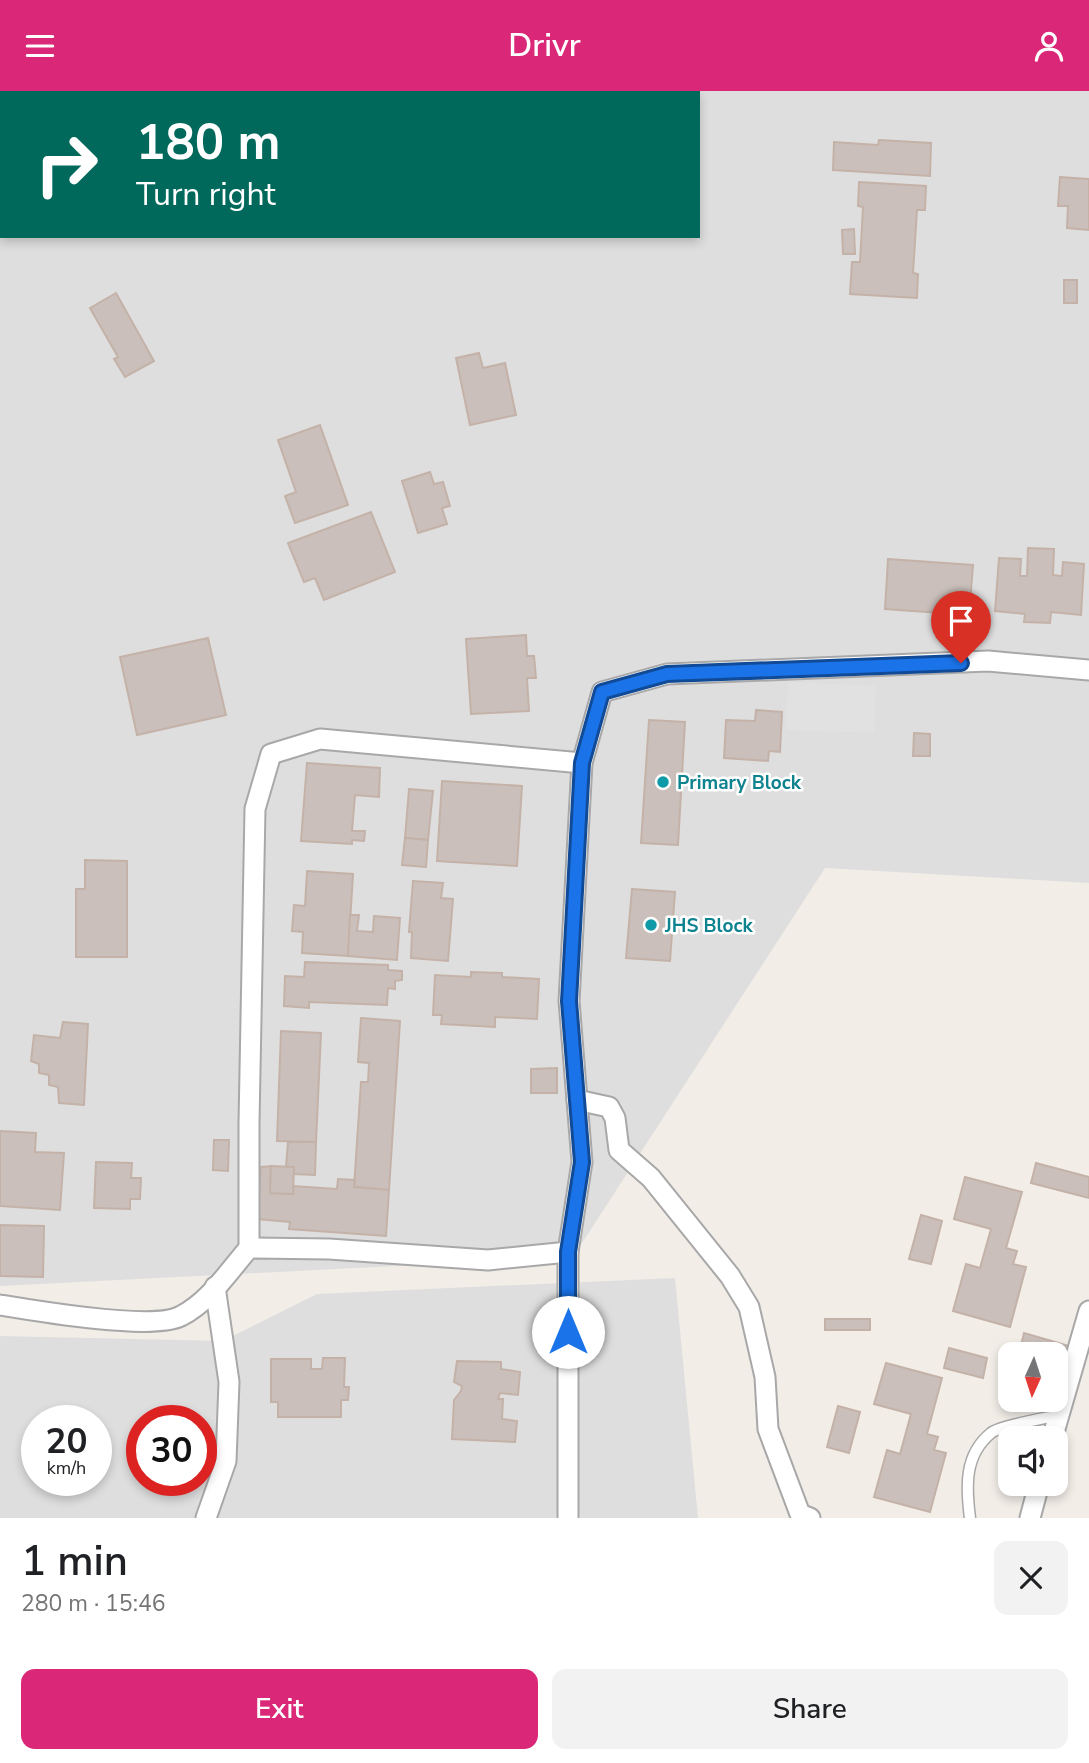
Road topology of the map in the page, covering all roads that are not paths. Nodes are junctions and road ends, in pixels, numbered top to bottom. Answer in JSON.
{"nodes":[{"id":1,"x":1089,"y":670,"type":"edge"},
{"id":2,"x":582,"y":763,"type":"junction"},
{"id":3,"x":577,"y":1100,"type":"junction"},
{"id":4,"x":250,"y":1248,"type":"junction"},
{"id":5,"x":568,"y":1252,"type":"junction"},
{"id":6,"x":215,"y":1287,"type":"junction"},
{"id":7,"x":0,"y":1305,"type":"edge"},
{"id":8,"x":1089,"y":1311,"type":"edge"},
{"id":9,"x":1059,"y":1415,"type":"junction"},
{"id":10,"x":1056,"y":1426,"type":"edge"},
{"id":11,"x":1036,"y":1496,"type":"edge"},
{"id":12,"x":206,"y":1518,"type":"edge"},
{"id":13,"x":568,"y":1518,"type":"edge"},
{"id":14,"x":810,"y":1518,"type":"edge"},
{"id":15,"x":970,"y":1518,"type":"edge"},
{"id":16,"x":1030,"y":1518,"type":"edge"}],
"edges":[{"from":1,"to":2,"type":"street"},
{"from":2,"to":3,"type":"street"},
{"from":2,"to":4,"type":"street"},
{"from":3,"to":5,"type":"street"},
{"from":3,"to":14,"type":"street"},
{"from":4,"to":5,"type":"street"},
{"from":4,"to":6,"type":"street"},
{"from":5,"to":13,"type":"street"},
{"from":6,"to":7,"type":"street"},
{"from":6,"to":12,"type":"street"},
{"from":8,"to":9,"type":"street"},
{"from":9,"to":10,"type":"street"},
{"from":9,"to":15,"type":"lane"},
{"from":11,"to":16,"type":"street"}]}
